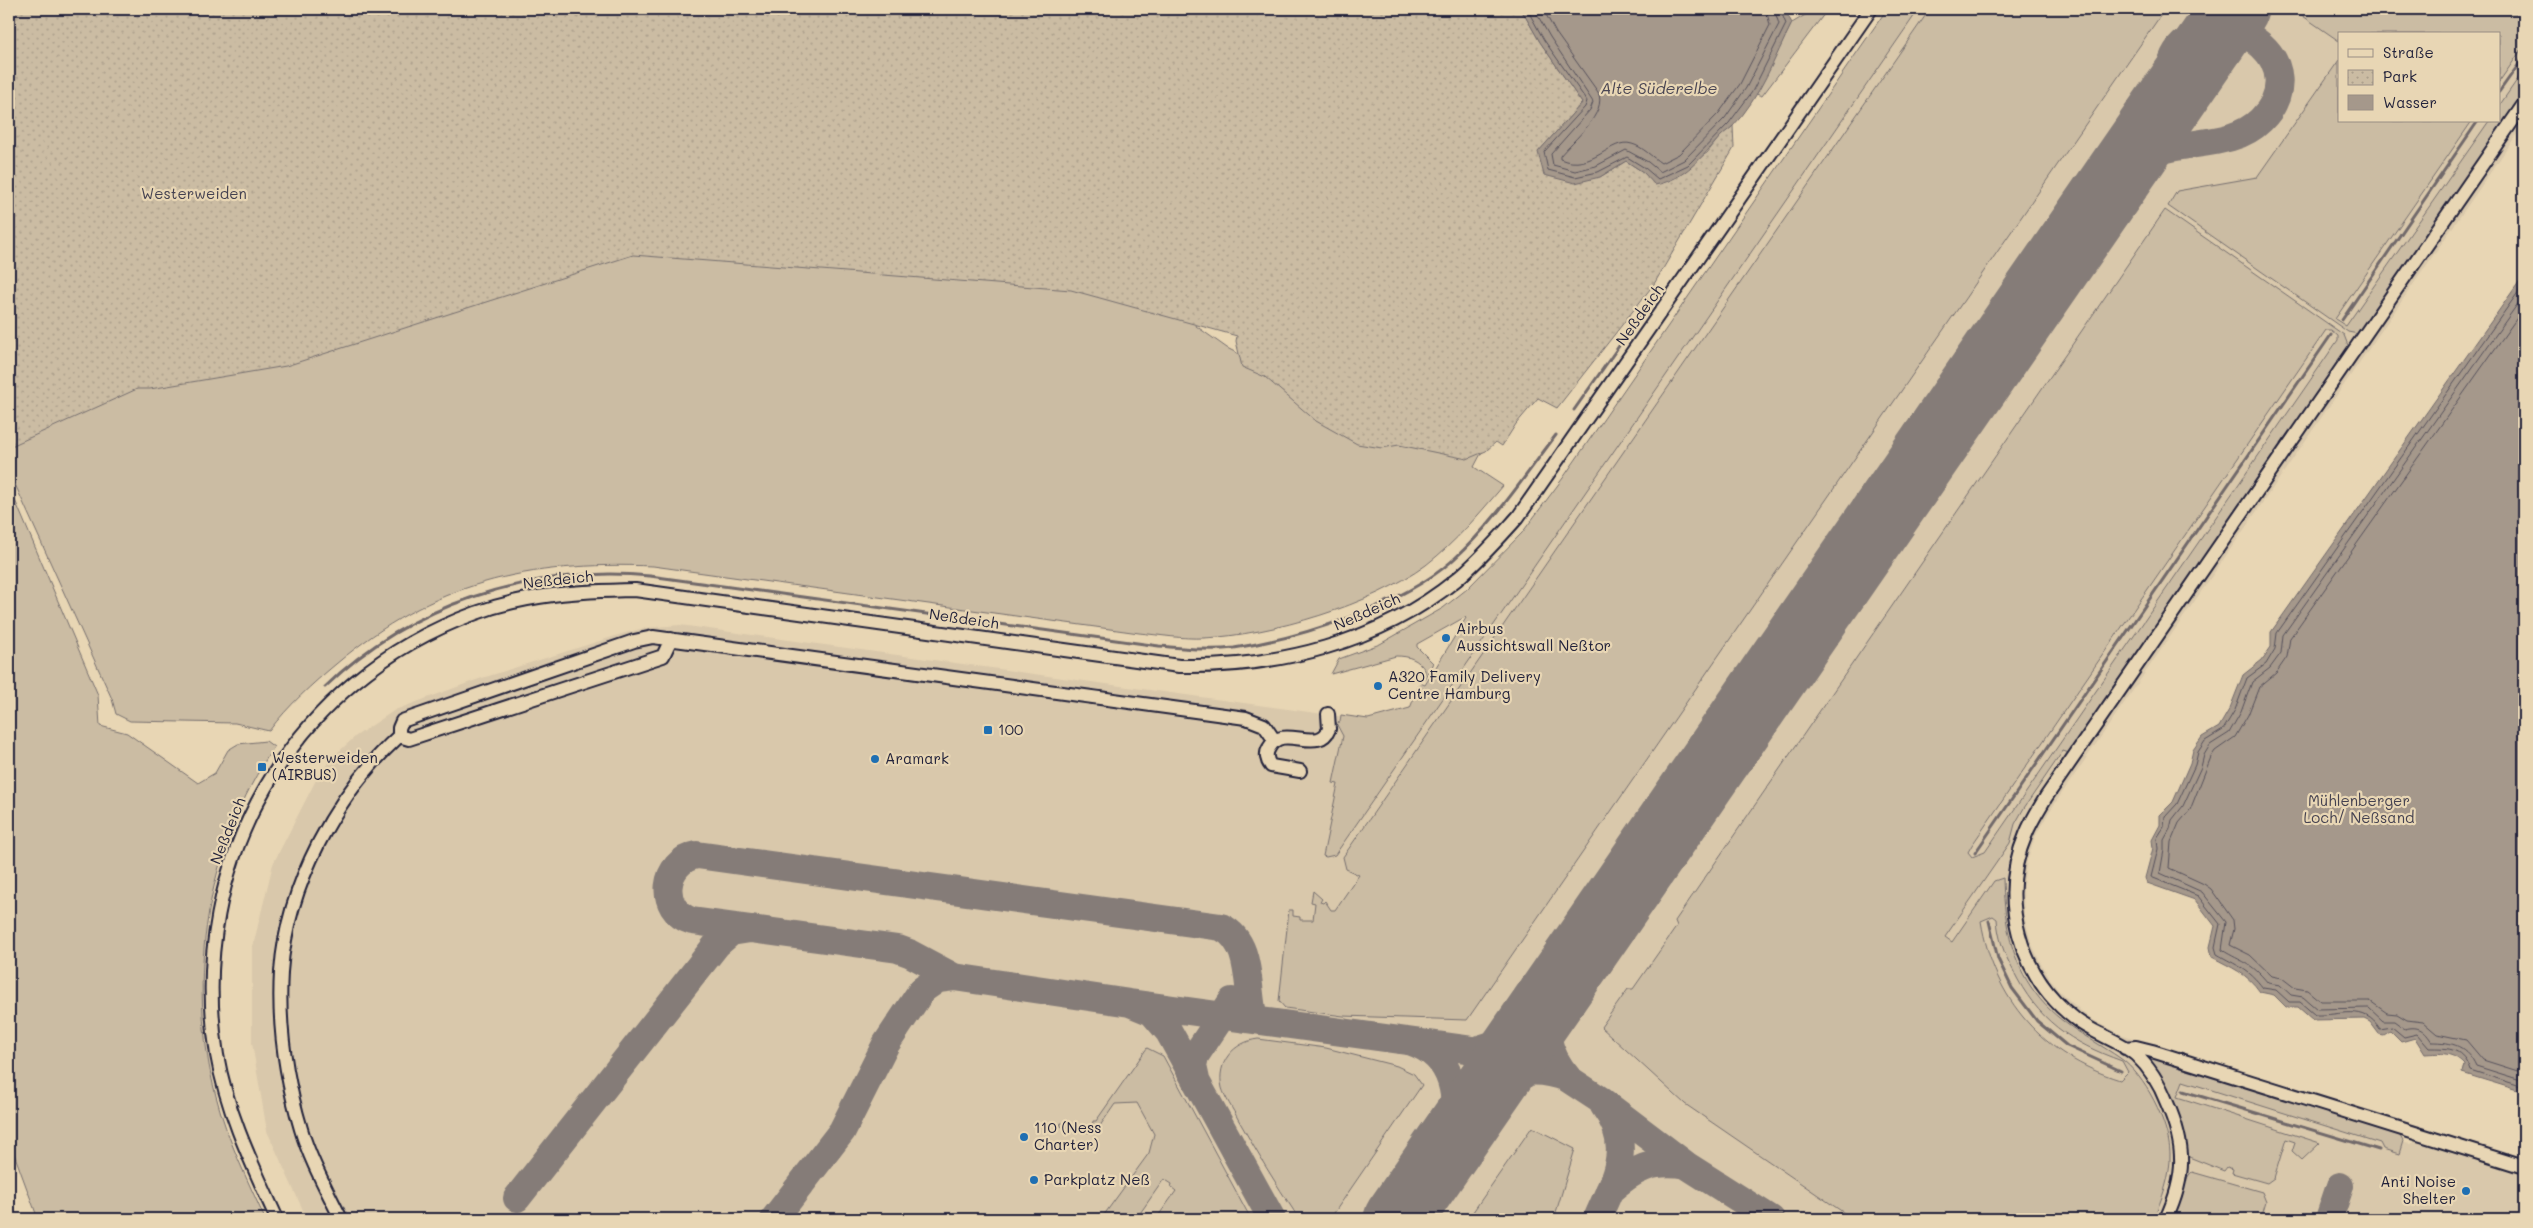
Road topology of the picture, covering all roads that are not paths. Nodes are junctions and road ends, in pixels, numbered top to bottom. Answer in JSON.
{"nodes":[{"id":1,"x":1871,"y":9,"type":"edge"},
{"id":2,"x":2524,"y":104,"type":"edge"},
{"id":3,"x":671,"y":639,"type":"junction"},
{"id":4,"x":1328,"y":714,"type":"dead end"},
{"id":5,"x":399,"y":736,"type":"junction"},
{"id":6,"x":1275,"y":741,"type":"junction"},
{"id":7,"x":1300,"y":771,"type":"dead end"},
{"id":8,"x":2126,"y":1048,"type":"junction"},
{"id":9,"x":2524,"y":1167,"type":"edge"},
{"id":10,"x":277,"y":1219,"type":"edge"},
{"id":11,"x":341,"y":1219,"type":"edge"},
{"id":12,"x":2166,"y":1219,"type":"edge"}],
"edges":[{"from":1,"to":10,"type":"street","name":"Neßdeich"},
{"from":2,"to":8,"type":"street"},
{"from":3,"to":5,"type":"street"},
{"from":3,"to":5,"type":"street"},
{"from":3,"to":6,"type":"street"},
{"from":4,"to":6,"type":"street"},
{"from":5,"to":11,"type":"street"},
{"from":6,"to":7,"type":"street"},
{"from":8,"to":9,"type":"street"},
{"from":8,"to":12,"type":"street"}]}
